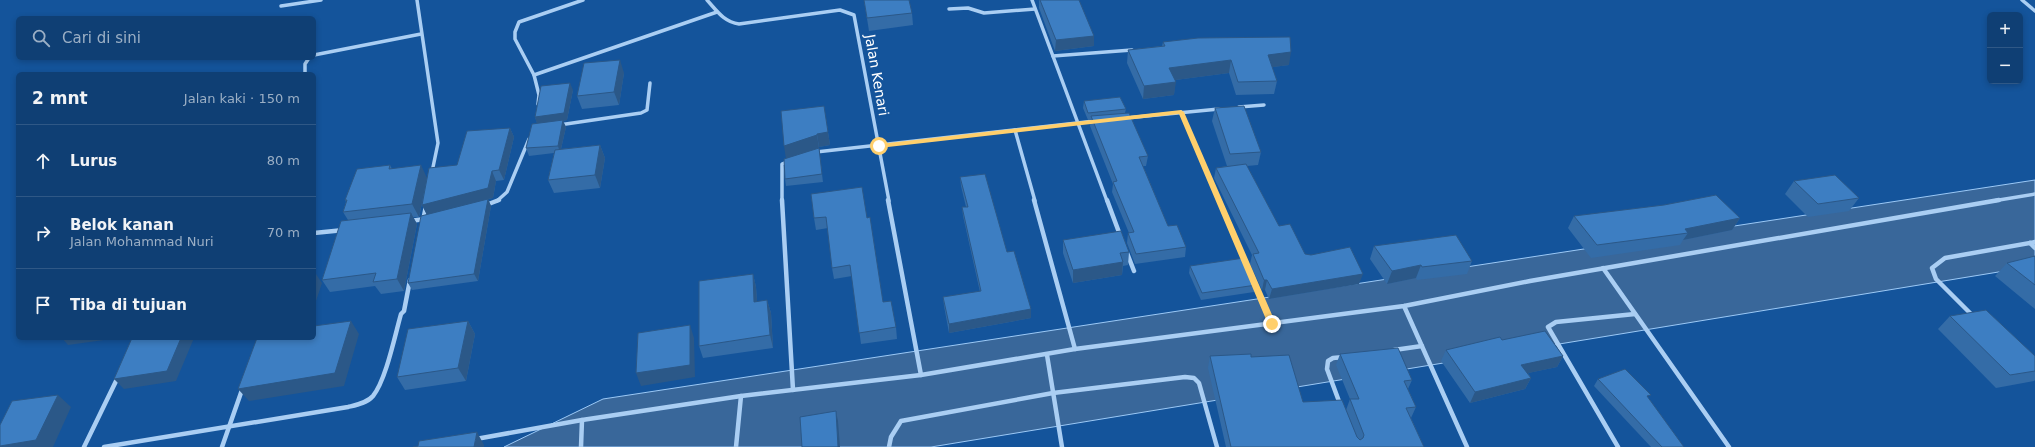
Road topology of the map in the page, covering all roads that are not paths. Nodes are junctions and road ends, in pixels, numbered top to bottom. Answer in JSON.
{"nodes":[{"id":1,"x":321,"y":0,"type":"edge"},
{"id":2,"x":417,"y":0,"type":"edge"},
{"id":3,"x":583,"y":0,"type":"edge"},
{"id":4,"x":707,"y":0,"type":"edge"},
{"id":5,"x":1032,"y":0,"type":"edge"},
{"id":6,"x":2022,"y":0,"type":"edge"},
{"id":7,"x":281,"y":6,"type":"dead end"},
{"id":8,"x":949,"y":9,"type":"dead end"},
{"id":9,"x":1035,"y":9,"type":"junction"},
{"id":10,"x":2035,"y":11,"type":"edge"},
{"id":11,"x":717,"y":12,"type":"junction"},
{"id":12,"x":421,"y":34,"type":"junction"},
{"id":13,"x":1138,"y":50,"type":"edge"},
{"id":14,"x":316,"y":55,"type":"edge"},
{"id":15,"x":1052,"y":56,"type":"junction"},
{"id":16,"x":308,"y":60,"type":"edge"},
{"id":17,"x":305,"y":72,"type":"edge"},
{"id":18,"x":534,"y":75,"type":"junction"},
{"id":19,"x":650,"y":83,"type":"dead end"},
{"id":20,"x":1264,"y":105,"type":"dead end"},
{"id":21,"x":1226,"y":108,"type":"edge"},
{"id":22,"x":1234,"y":108,"type":"edge"},
{"id":23,"x":538,"y":109,"type":"edge"},
{"id":24,"x":1181,"y":112,"type":"junction"},
{"id":25,"x":1117,"y":119,"type":"edge"},
{"id":26,"x":1102,"y":120,"type":"edge"},
{"id":27,"x":1078,"y":123,"type":"junction"},
{"id":28,"x":556,"y":125,"type":"edge"},
{"id":29,"x":1015,"y":130,"type":"junction"},
{"id":30,"x":532,"y":133,"type":"edge"},
{"id":31,"x":879,"y":146,"type":"junction"},
{"id":32,"x":808,"y":154,"type":"edge"},
{"id":33,"x":795,"y":158,"type":"edge"},
{"id":34,"x":432,"y":174,"type":"edge"},
{"id":35,"x":2035,"y":194,"type":"edge"},
{"id":36,"x":427,"y":197,"type":"edge"},
{"id":37,"x":481,"y":207,"type":"edge"},
{"id":38,"x":430,"y":218,"type":"edge"},
{"id":39,"x":423,"y":220,"type":"junction"},
{"id":40,"x":408,"y":222,"type":"edge"},
{"id":41,"x":422,"y":227,"type":"edge"},
{"id":42,"x":353,"y":228,"type":"edge"},
{"id":43,"x":316,"y":233,"type":"edge"},
{"id":44,"x":1122,"y":241,"type":"edge"},
{"id":45,"x":2035,"y":242,"type":"edge"},
{"id":46,"x":2030,"y":243,"type":"junction"},
{"id":47,"x":2035,"y":248,"type":"edge"},
{"id":48,"x":1125,"y":249,"type":"edge"},
{"id":49,"x":1247,"y":266,"type":"edge"},
{"id":50,"x":1603,"y":268,"type":"junction"},
{"id":51,"x":1134,"y":271,"type":"dead end"},
{"id":52,"x":412,"y":273,"type":"edge"},
{"id":53,"x":1253,"y":280,"type":"edge"},
{"id":54,"x":1404,"y":306,"type":"junction"},
{"id":55,"x":1634,"y":314,"type":"junction"},
{"id":56,"x":1980,"y":323,"type":"edge"},
{"id":57,"x":1272,"y":324,"type":"junction"},
{"id":58,"x":1422,"y":346,"type":"junction"},
{"id":59,"x":1076,"y":348,"type":"junction"},
{"id":60,"x":1385,"y":351,"type":"edge"},
{"id":61,"x":1047,"y":356,"type":"junction"},
{"id":62,"x":1348,"y":356,"type":"edge"},
{"id":63,"x":120,"y":372,"type":"edge"},
{"id":64,"x":921,"y":375,"type":"junction"},
{"id":65,"x":245,"y":382,"type":"edge"},
{"id":66,"x":793,"y":390,"type":"junction"},
{"id":67,"x":1053,"y":393,"type":"junction"},
{"id":68,"x":741,"y":396,"type":"junction"},
{"id":69,"x":1343,"y":411,"type":"edge"},
{"id":70,"x":582,"y":420,"type":"junction"},
{"id":71,"x":230,"y":426,"type":"junction"},
{"id":72,"x":468,"y":440,"type":"edge"},
{"id":73,"x":581,"y":445,"type":"edge"},
{"id":74,"x":84,"y":447,"type":"edge"},
{"id":75,"x":104,"y":447,"type":"edge"},
{"id":76,"x":222,"y":447,"type":"edge"},
{"id":77,"x":736,"y":447,"type":"edge"},
{"id":78,"x":889,"y":447,"type":"edge"},
{"id":79,"x":1062,"y":447,"type":"edge"},
{"id":80,"x":1217,"y":447,"type":"edge"},
{"id":81,"x":1467,"y":447,"type":"edge"},
{"id":82,"x":1618,"y":447,"type":"edge"},
{"id":83,"x":1729,"y":447,"type":"edge"}],
"edges":[{"from":1,"to":7,"type":"street"},
{"from":2,"to":12,"type":"street"},
{"from":3,"to":18,"type":"street"},
{"from":4,"to":11,"type":"street"},
{"from":5,"to":9,"type":"street"},
{"from":6,"to":10,"type":"street"},
{"from":8,"to":9,"type":"street"},
{"from":9,"to":15,"type":"street"},
{"from":11,"to":18,"type":"street"},
{"from":11,"to":31,"type":"street","name":"Jalan Kenari"},
{"from":12,"to":14,"type":"street"},
{"from":12,"to":34,"type":"street"},
{"from":13,"to":15,"type":"street"},
{"from":15,"to":27,"type":"street"},
{"from":16,"to":17,"type":"street"},
{"from":18,"to":23,"type":"street"},
{"from":19,"to":28,"type":"street"},
{"from":20,"to":22,"type":"street"},
{"from":21,"to":24,"type":"street"},
{"from":24,"to":25,"type":"street"},
{"from":24,"to":49,"type":"street"},
{"from":26,"to":27,"type":"street"},
{"from":27,"to":29,"type":"street"},
{"from":27,"to":44,"type":"street"},
{"from":29,"to":31,"type":"street"},
{"from":29,"to":59,"type":"street"},
{"from":30,"to":37,"type":"street"},
{"from":31,"to":32,"type":"street"},
{"from":31,"to":64,"type":"street","name":"Jalan Kenari"},
{"from":33,"to":66,"type":"street"},
{"from":35,"to":50,"type":"street"},
{"from":36,"to":39,"type":"street"},
{"from":38,"to":39,"type":"street"},
{"from":39,"to":40,"type":"street"},
{"from":39,"to":41,"type":"street"},
{"from":42,"to":43,"type":"street"},
{"from":45,"to":46,"type":"street"},
{"from":46,"to":47,"type":"street"},
{"from":46,"to":56,"type":"street"},
{"from":48,"to":51,"type":"street"},
{"from":50,"to":54,"type":"street"},
{"from":50,"to":55,"type":"street"},
{"from":52,"to":71,"type":"street"},
{"from":53,"to":57,"type":"street"},
{"from":54,"to":57,"type":"street"},
{"from":54,"to":58,"type":"street"},
{"from":55,"to":82,"type":"street"},
{"from":55,"to":83,"type":"street"},
{"from":57,"to":59,"type":"street"},
{"from":58,"to":60,"type":"street"},
{"from":58,"to":81,"type":"street"},
{"from":59,"to":61,"type":"street"},
{"from":61,"to":64,"type":"street"},
{"from":61,"to":67,"type":"street"},
{"from":62,"to":69,"type":"street"},
{"from":63,"to":74,"type":"street"},
{"from":64,"to":66,"type":"street"},
{"from":65,"to":71,"type":"street"},
{"from":66,"to":68,"type":"street"},
{"from":67,"to":78,"type":"street"},
{"from":67,"to":79,"type":"street"},
{"from":67,"to":80,"type":"street"},
{"from":68,"to":70,"type":"street"},
{"from":68,"to":77,"type":"street"},
{"from":70,"to":72,"type":"street"},
{"from":70,"to":73,"type":"street"},
{"from":71,"to":75,"type":"street"},
{"from":71,"to":76,"type":"street"}]}
